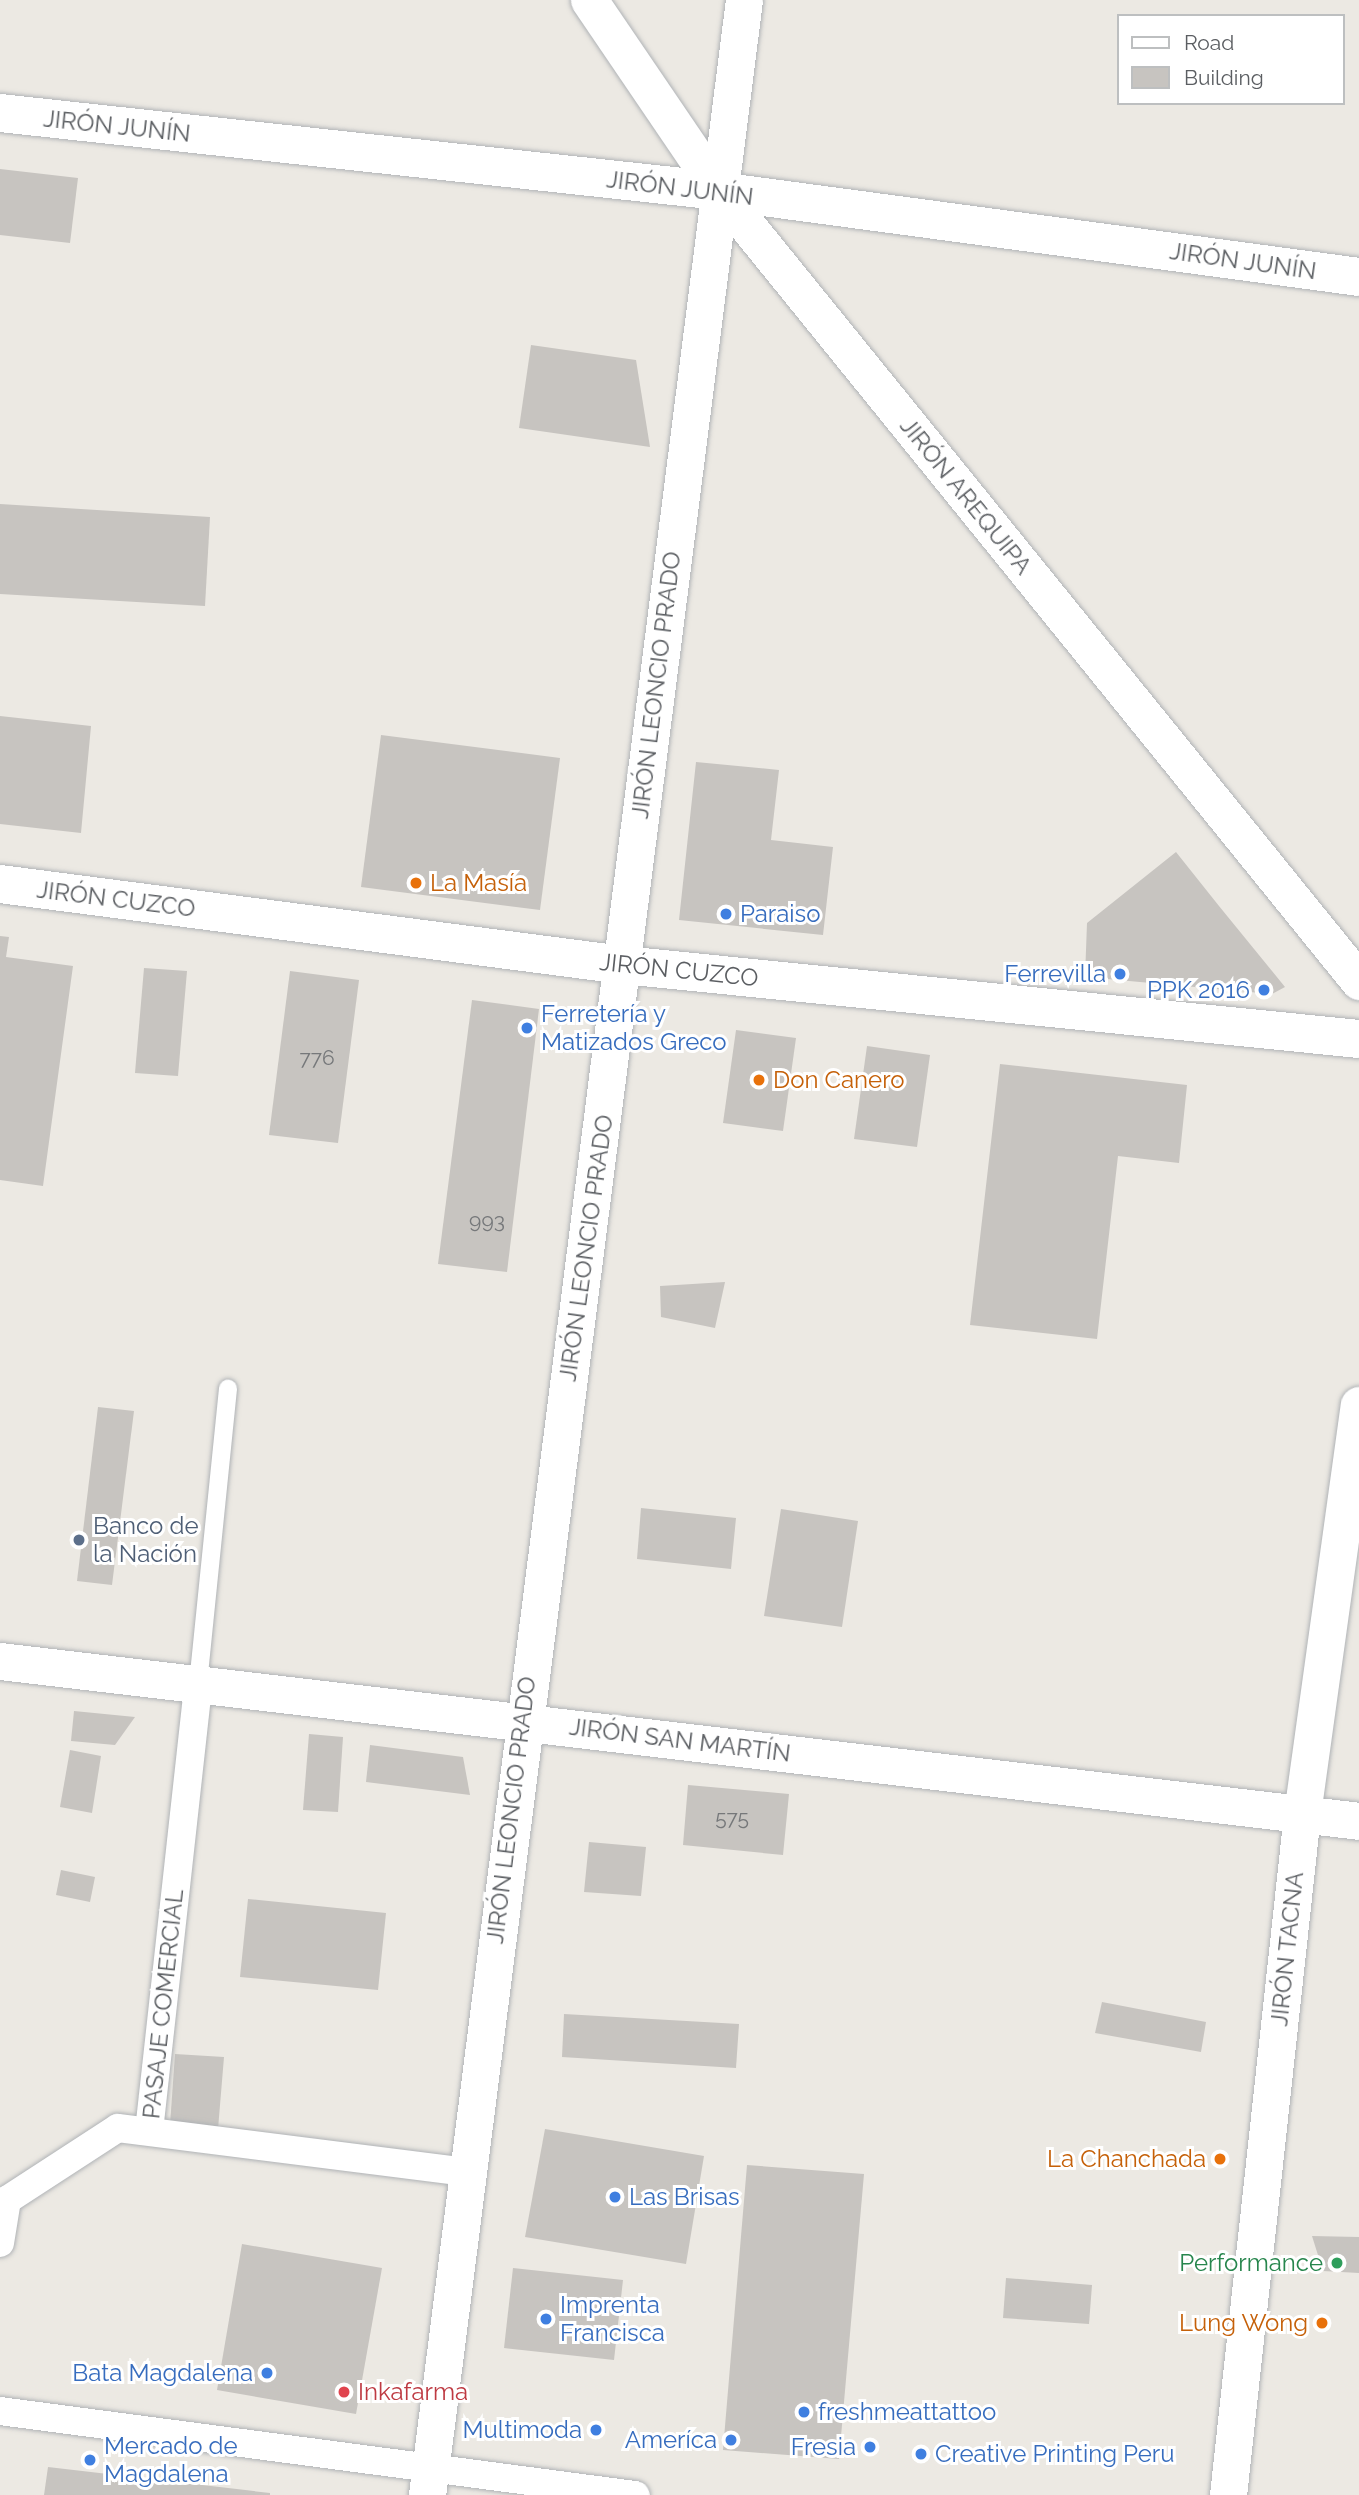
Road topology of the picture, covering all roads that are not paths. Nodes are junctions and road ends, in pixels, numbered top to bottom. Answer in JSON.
{"nodes":[{"id":1,"x":589,"y":0,"type":"edge"},
{"id":2,"x":744,"y":0,"type":"edge"},
{"id":3,"x":0,"y":113,"type":"edge"},
{"id":4,"x":719,"y":191,"type":"junction"},
{"id":5,"x":1359,"y":277,"type":"edge"},
{"id":6,"x":0,"y":884,"type":"edge"},
{"id":7,"x":623,"y":964,"type":"junction"},
{"id":8,"x":1359,"y":981,"type":"edge"},
{"id":9,"x":1359,"y":1039,"type":"edge"},
{"id":10,"x":228,"y":1389,"type":"dead end"},
{"id":11,"x":1359,"y":1405,"type":"edge"},
{"id":12,"x":0,"y":1661,"type":"edge"},
{"id":13,"x":198,"y":1685,"type":"junction"},
{"id":14,"x":521,"y":1721,"type":"junction"},
{"id":15,"x":1302,"y":1814,"type":"junction"},
{"id":16,"x":1359,"y":1821,"type":"edge"},
{"id":17,"x":149,"y":2131,"type":"junction"},
{"id":18,"x":466,"y":2172,"type":"junction"},
{"id":19,"x":0,"y":2243,"type":"edge"},
{"id":20,"x":0,"y":2412,"type":"edge"},
{"id":21,"x":428,"y":2481,"type":"edge"},
{"id":22,"x":635,"y":2495,"type":"edge"},
{"id":23,"x":1228,"y":2495,"type":"edge"}],
"edges":[{"from":1,"to":4,"type":"street","name":"JIRÓN AREQUIPA"},
{"from":2,"to":4,"type":"street","name":"JIRÓN LEONCIO PRADO"},
{"from":3,"to":4,"type":"street","name":"JIRÓN JUNÍN"},
{"from":4,"to":5,"type":"street","name":"JIRÓN JUNÍN"},
{"from":4,"to":7,"type":"street","name":"JIRÓN LEONCIO PRADO"},
{"from":4,"to":8,"type":"street","name":"JIRÓN AREQUIPA"},
{"from":6,"to":7,"type":"street","name":"JIRÓN CUZCO"},
{"from":7,"to":9,"type":"street","name":"JIRÓN CUZCO"},
{"from":7,"to":14,"type":"street","name":"JIRÓN LEONCIO PRADO"},
{"from":10,"to":13,"type":"lane"},
{"from":11,"to":15,"type":"street","name":"JIRÓN TACNA"},
{"from":12,"to":13,"type":"street","name":"JIRÓN SAN MARTÍN"},
{"from":13,"to":14,"type":"street","name":"JIRÓN SAN MARTÍN"},
{"from":13,"to":17,"type":"street","name":"PASAJE COMERCIAL"},
{"from":14,"to":15,"type":"street","name":"JIRÓN SAN MARTÍN"},
{"from":14,"to":18,"type":"street","name":"JIRÓN LEONCIO PRADO"},
{"from":15,"to":16,"type":"street","name":"JIRÓN SAN MARTÍN"},
{"from":15,"to":23,"type":"street","name":"JIRÓN TACNA"},
{"from":17,"to":18,"type":"street","name":"PASAJE COMERCIAL"},
{"from":17,"to":19,"type":"street"},
{"from":18,"to":21,"type":"street","name":"JIRÓN LEONCIO PRADO"},
{"from":20,"to":21,"type":"street"},
{"from":21,"to":22,"type":"street"}]}
